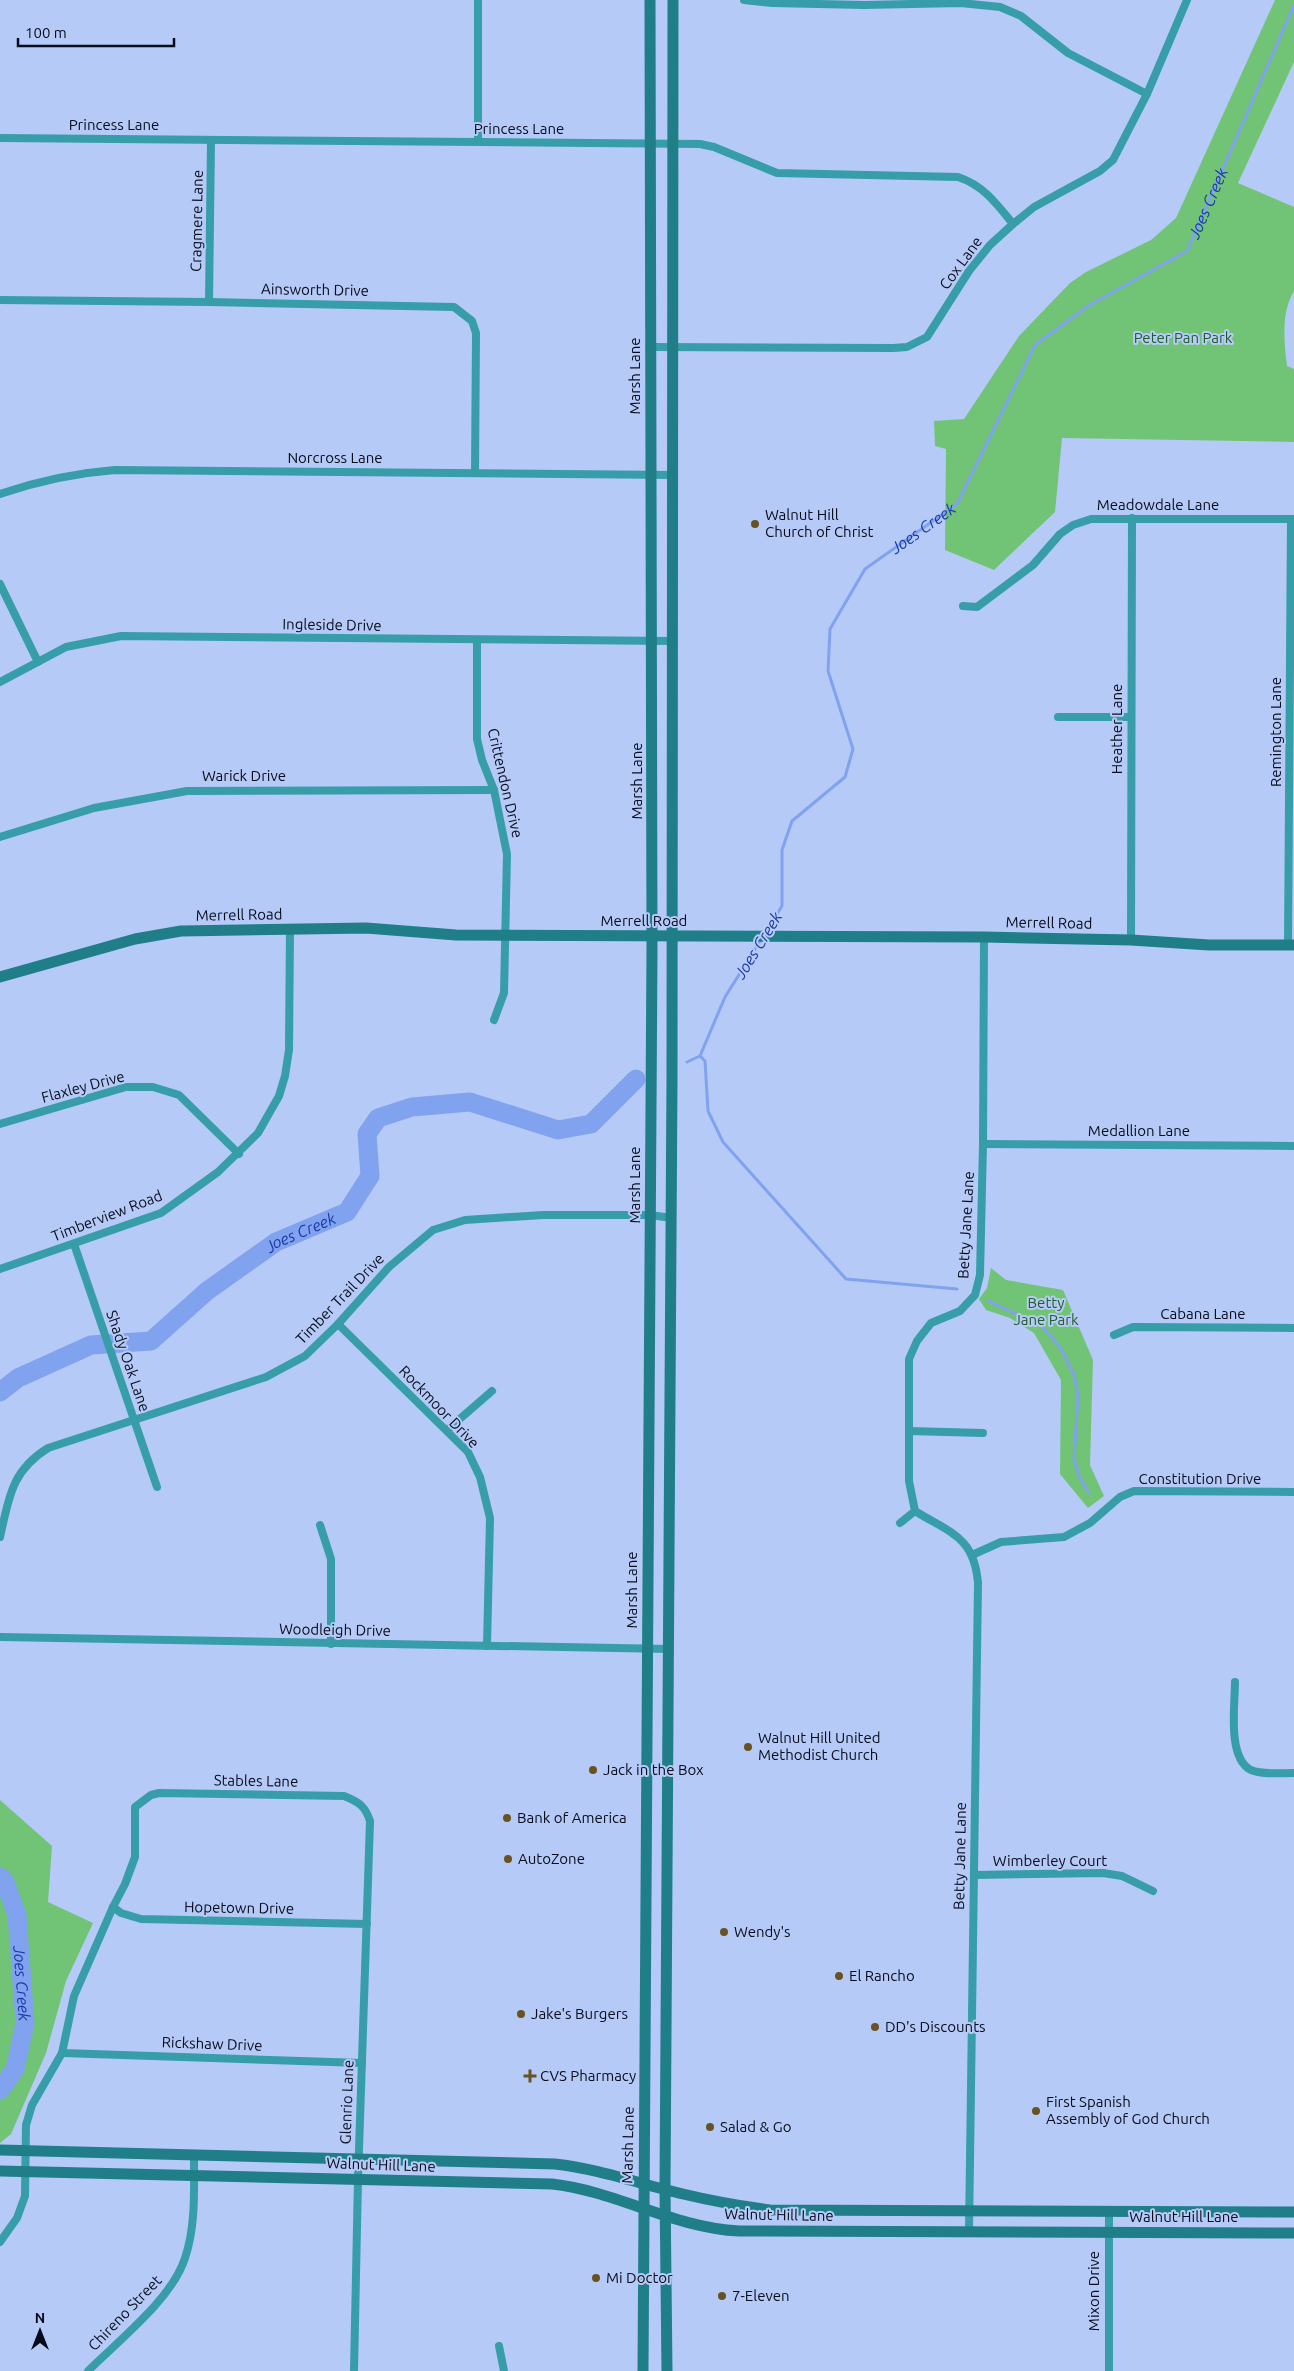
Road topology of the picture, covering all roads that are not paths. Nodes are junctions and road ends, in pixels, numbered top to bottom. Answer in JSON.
{"nodes":[{"id":1,"x":478,"y":0,"type":"edge"},
{"id":2,"x":650,"y":0,"type":"edge"},
{"id":3,"x":673,"y":0,"type":"edge"},
{"id":4,"x":744,"y":0,"type":"edge"},
{"id":5,"x":1187,"y":0,"type":"edge"},
{"id":6,"x":1147,"y":94,"type":"junction"},
{"id":7,"x":0,"y":138,"type":"edge"},
{"id":8,"x":211,"y":140,"type":"junction"},
{"id":9,"x":478,"y":142,"type":"junction"},
{"id":10,"x":650,"y":144,"type":"junction"},
{"id":11,"x":673,"y":144,"type":"junction"},
{"id":12,"x":1013,"y":224,"type":"junction"},
{"id":13,"x":0,"y":300,"type":"edge"},
{"id":14,"x":209,"y":302,"type":"junction"},
{"id":15,"x":650,"y":347,"type":"junction"},
{"id":16,"x":673,"y":348,"type":"junction"},
{"id":17,"x":475,"y":473,"type":"junction"},
{"id":18,"x":651,"y":474,"type":"junction"},
{"id":19,"x":673,"y":475,"type":"junction"},
{"id":20,"x":0,"y":494,"type":"edge"},
{"id":21,"x":1132,"y":518,"type":"junction"},
{"id":22,"x":1293,"y":519,"type":"edge"},
{"id":23,"x":0,"y":584,"type":"edge"},
{"id":24,"x":964,"y":606,"type":"dead end"},
{"id":25,"x":477,"y":640,"type":"junction"},
{"id":26,"x":673,"y":641,"type":"junction"},
{"id":27,"x":651,"y":642,"type":"junction"},
{"id":28,"x":38,"y":662,"type":"junction"},
{"id":29,"x":0,"y":682,"type":"edge"},
{"id":30,"x":1058,"y":717,"type":"dead end"},
{"id":31,"x":1131,"y":717,"type":"junction"},
{"id":32,"x":494,"y":790,"type":"junction"},
{"id":33,"x":0,"y":837,"type":"edge"},
{"id":34,"x":290,"y":929,"type":"junction"},
{"id":35,"x":505,"y":936,"type":"junction"},
{"id":36,"x":652,"y":936,"type":"junction"},
{"id":37,"x":673,"y":936,"type":"junction"},
{"id":38,"x":984,"y":937,"type":"junction"},
{"id":39,"x":1131,"y":940,"type":"junction"},
{"id":40,"x":1291,"y":945,"type":"edge"},
{"id":41,"x":0,"y":977,"type":"edge"},
{"id":42,"x":494,"y":1020,"type":"dead end"},
{"id":43,"x":0,"y":1124,"type":"edge"},
{"id":44,"x":983,"y":1144,"type":"junction"},
{"id":45,"x":1294,"y":1146,"type":"edge"},
{"id":46,"x":239,"y":1154,"type":"junction"},
{"id":47,"x":650,"y":1215,"type":"junction"},
{"id":48,"x":672,"y":1218,"type":"junction"},
{"id":49,"x":74,"y":1244,"type":"junction"},
{"id":50,"x":0,"y":1269,"type":"edge"},
{"id":51,"x":338,"y":1324,"type":"junction"},
{"id":52,"x":1294,"y":1328,"type":"edge"},
{"id":53,"x":1114,"y":1335,"type":"dead end"},
{"id":54,"x":492,"y":1391,"type":"dead end"},
{"id":55,"x":134,"y":1420,"type":"junction"},
{"id":56,"x":447,"y":1430,"type":"junction"},
{"id":57,"x":909,"y":1431,"type":"junction"},
{"id":58,"x":983,"y":1433,"type":"dead end"},
{"id":59,"x":648,"y":1440,"type":"junction"},
{"id":60,"x":670,"y":1440,"type":"junction"},
{"id":61,"x":157,"y":1487,"type":"dead end"},
{"id":62,"x":1294,"y":1492,"type":"edge"},
{"id":63,"x":915,"y":1511,"type":"junction"},
{"id":64,"x":900,"y":1523,"type":"dead end"},
{"id":65,"x":320,"y":1525,"type":"dead end"},
{"id":66,"x":0,"y":1537,"type":"edge"},
{"id":67,"x":972,"y":1555,"type":"junction"},
{"id":68,"x":0,"y":1637,"type":"edge"},
{"id":69,"x":331,"y":1644,"type":"junction"},
{"id":70,"x":488,"y":1646,"type":"junction"},
{"id":71,"x":647,"y":1648,"type":"junction"},
{"id":72,"x":669,"y":1649,"type":"junction"},
{"id":73,"x":1235,"y":1682,"type":"dead end"},
{"id":74,"x":1294,"y":1773,"type":"edge"},
{"id":75,"x":646,"y":1835,"type":"junction"},
{"id":76,"x":668,"y":1835,"type":"junction"},
{"id":77,"x":974,"y":1875,"type":"junction"},
{"id":78,"x":1153,"y":1890,"type":"dead end"},
{"id":79,"x":113,"y":1907,"type":"junction"},
{"id":80,"x":367,"y":1924,"type":"junction"},
{"id":81,"x":645,"y":1979,"type":"junction"},
{"id":82,"x":667,"y":1980,"type":"junction"},
{"id":83,"x":62,"y":2053,"type":"junction"},
{"id":84,"x":362,"y":2063,"type":"junction"},
{"id":85,"x":0,"y":2150,"type":"edge"},
{"id":86,"x":25,"y":2151,"type":"junction"},
{"id":87,"x":194,"y":2155,"type":"junction"},
{"id":88,"x":359,"y":2159,"type":"junction"},
{"id":89,"x":489,"y":2162,"type":"junction"},
{"id":90,"x":0,"y":2172,"type":"edge"},
{"id":91,"x":25,"y":2172,"type":"junction"},
{"id":92,"x":194,"y":2176,"type":"junction"},
{"id":93,"x":358,"y":2179,"type":"junction"},
{"id":94,"x":489,"y":2183,"type":"junction"},
{"id":95,"x":643,"y":2183,"type":"junction"},
{"id":96,"x":665,"y":2189,"type":"junction"},
{"id":97,"x":642,"y":2208,"type":"junction"},
{"id":98,"x":847,"y":2210,"type":"junction"},
{"id":99,"x":969,"y":2211,"type":"junction"},
{"id":100,"x":1109,"y":2212,"type":"junction"},
{"id":101,"x":1252,"y":2212,"type":"junction"},
{"id":102,"x":1294,"y":2212,"type":"edge"},
{"id":103,"x":666,"y":2215,"type":"junction"},
{"id":104,"x":847,"y":2232,"type":"junction"},
{"id":105,"x":969,"y":2232,"type":"junction"},
{"id":106,"x":1108,"y":2232,"type":"junction"},
{"id":107,"x":1253,"y":2233,"type":"junction"},
{"id":108,"x":1294,"y":2233,"type":"edge"},
{"id":109,"x":0,"y":2242,"type":"edge"},
{"id":110,"x":499,"y":2346,"type":"dead end"},
{"id":111,"x":88,"y":2371,"type":"edge"},
{"id":112,"x":354,"y":2371,"type":"edge"},
{"id":113,"x":504,"y":2371,"type":"edge"},
{"id":114,"x":643,"y":2371,"type":"edge"},
{"id":115,"x":667,"y":2371,"type":"edge"},
{"id":116,"x":1108,"y":2371,"type":"edge"}],
"edges":[{"from":1,"to":9,"type":"street"},
{"from":2,"to":10,"type":"main road","name":"Marsh Lane"},
{"from":3,"to":11,"type":"main road"},
{"from":4,"to":6,"type":"street"},
{"from":5,"to":6,"type":"street","name":"Cox Lane"},
{"from":6,"to":12,"type":"street","name":"Cox Lane"},
{"from":7,"to":8,"type":"street","name":"Princess Lane"},
{"from":8,"to":9,"type":"street","name":"Princess Lane"},
{"from":8,"to":14,"type":"street","name":"Cragmere Lane"},
{"from":9,"to":10,"type":"street","name":"Princess Lane"},
{"from":10,"to":11,"type":"street","name":"Princess Lane"},
{"from":10,"to":15,"type":"main road","name":"Marsh Lane"},
{"from":11,"to":12,"type":"street","name":"Princess Lane"},
{"from":11,"to":16,"type":"main road"},
{"from":12,"to":16,"type":"street","name":"Cox Lane"},
{"from":13,"to":14,"type":"street","name":"Ainsworth Drive"},
{"from":14,"to":17,"type":"street","name":"Ainsworth Drive"},
{"from":15,"to":16,"type":"street","name":"Cox Lane"},
{"from":15,"to":18,"type":"main road","name":"Marsh Lane"},
{"from":16,"to":19,"type":"main road"},
{"from":17,"to":18,"type":"street","name":"Norcross Lane"},
{"from":17,"to":20,"type":"street","name":"Norcross Lane"},
{"from":18,"to":19,"type":"street","name":"Norcross Lane"},
{"from":18,"to":27,"type":"main road","name":"Marsh Lane"},
{"from":19,"to":26,"type":"main road"},
{"from":21,"to":22,"type":"street","name":"Meadowdale Lane"},
{"from":21,"to":24,"type":"street","name":"Meadowdale Lane"},
{"from":21,"to":31,"type":"street","name":"Heather Lane"},
{"from":22,"to":40,"type":"street","name":"Remington Lane"},
{"from":23,"to":28,"type":"street"},
{"from":25,"to":27,"type":"street","name":"Ingleside Drive"},
{"from":25,"to":28,"type":"street","name":"Ingleside Drive"},
{"from":25,"to":32,"type":"street","name":"Crittendon Drive"},
{"from":26,"to":27,"type":"street","name":"Ingleside Drive"},
{"from":26,"to":37,"type":"main road"},
{"from":27,"to":36,"type":"main road","name":"Marsh Lane"},
{"from":28,"to":29,"type":"street","name":"Ingleside Drive"},
{"from":30,"to":31,"type":"street"},
{"from":31,"to":39,"type":"street","name":"Heather Lane"},
{"from":32,"to":33,"type":"street","name":"Warick Drive"},
{"from":32,"to":35,"type":"street","name":"Crittendon Drive"},
{"from":34,"to":35,"type":"main road","name":"Merrell Road"},
{"from":34,"to":41,"type":"main road","name":"Merrell Road"},
{"from":34,"to":46,"type":"street","name":"Timberview Road"},
{"from":35,"to":36,"type":"main road","name":"Merrell Road"},
{"from":35,"to":42,"type":"street","name":"Crittendon Drive"},
{"from":36,"to":37,"type":"main road","name":"Merrell Road"},
{"from":36,"to":47,"type":"main road","name":"Marsh Lane"},
{"from":37,"to":38,"type":"main road","name":"Merrell Road"},
{"from":37,"to":48,"type":"main road"},
{"from":38,"to":39,"type":"main road","name":"Merrell Road"},
{"from":38,"to":44,"type":"street","name":"Betty Jane Lane"},
{"from":39,"to":40,"type":"main road","name":"Merrell Road"},
{"from":43,"to":46,"type":"street","name":"Flaxley Drive"},
{"from":44,"to":45,"type":"street","name":"Medallion Lane"},
{"from":44,"to":57,"type":"street","name":"Betty Jane Lane"},
{"from":46,"to":49,"type":"street","name":"Timberview Road"},
{"from":47,"to":48,"type":"street","name":"Timber Trail Drive"},
{"from":47,"to":51,"type":"street","name":"Timber Trail Drive"},
{"from":47,"to":59,"type":"main road","name":"Marsh Lane"},
{"from":48,"to":60,"type":"main road"},
{"from":49,"to":50,"type":"street","name":"Timberview Road"},
{"from":49,"to":55,"type":"street","name":"Shady Oak Lane"},
{"from":51,"to":55,"type":"street","name":"Timber Trail Drive"},
{"from":51,"to":56,"type":"street","name":"Rockmoor Drive"},
{"from":52,"to":53,"type":"street","name":"Cabana Lane"},
{"from":54,"to":56,"type":"street"},
{"from":55,"to":61,"type":"street","name":"Shady Oak Lane"},
{"from":55,"to":66,"type":"street","name":"Timber Trail Drive"},
{"from":56,"to":70,"type":"street","name":"Rockmoor Drive"},
{"from":57,"to":58,"type":"street"},
{"from":57,"to":63,"type":"street","name":"Betty Jane Lane"},
{"from":59,"to":60,"type":"main road"},
{"from":59,"to":71,"type":"main road","name":"Marsh Lane"},
{"from":60,"to":72,"type":"main road"},
{"from":62,"to":67,"type":"street","name":"Constitution Drive"},
{"from":63,"to":64,"type":"street"},
{"from":63,"to":67,"type":"street","name":"Betty Jane Lane"},
{"from":65,"to":69,"type":"street"},
{"from":67,"to":77,"type":"street","name":"Betty Jane Lane"},
{"from":68,"to":69,"type":"street","name":"Woodleigh Drive"},
{"from":69,"to":70,"type":"street","name":"Woodleigh Drive"},
{"from":70,"to":71,"type":"street","name":"Woodleigh Drive"},
{"from":71,"to":72,"type":"street","name":"Woodleigh Drive"},
{"from":71,"to":75,"type":"main road","name":"Marsh Lane"},
{"from":72,"to":76,"type":"main road"},
{"from":73,"to":74,"type":"street"},
{"from":75,"to":76,"type":"main road"},
{"from":75,"to":81,"type":"main road","name":"Marsh Lane"},
{"from":76,"to":82,"type":"main road"},
{"from":77,"to":78,"type":"street","name":"Wimberley Court"},
{"from":77,"to":99,"type":"street","name":"Betty Jane Lane"},
{"from":79,"to":80,"type":"street","name":"Hopetown Drive"},
{"from":79,"to":80,"type":"street","name":"Stables Lane"},
{"from":79,"to":83,"type":"street"},
{"from":80,"to":84,"type":"street","name":"Glenrio Lane"},
{"from":81,"to":82,"type":"main road"},
{"from":81,"to":95,"type":"main road","name":"Marsh Lane"},
{"from":82,"to":96,"type":"main road"},
{"from":83,"to":84,"type":"street","name":"Rickshaw Drive"},
{"from":83,"to":86,"type":"street"},
{"from":84,"to":88,"type":"street","name":"Glenrio Lane"},
{"from":85,"to":86,"type":"main road","name":"Walnut Hill Lane"},
{"from":86,"to":87,"type":"main road","name":"Walnut Hill Lane"},
{"from":86,"to":91,"type":"street"},
{"from":87,"to":88,"type":"main road","name":"Walnut Hill Lane"},
{"from":87,"to":92,"type":"street","name":"Chireno Street"},
{"from":88,"to":89,"type":"main road","name":"Walnut Hill Lane"},
{"from":88,"to":93,"type":"street","name":"Glenrio Lane"},
{"from":89,"to":94,"type":"main road"},
{"from":89,"to":95,"type":"main road","name":"Walnut Hill Lane"},
{"from":90,"to":91,"type":"main road","name":"Walnut Hill Lane"},
{"from":91,"to":92,"type":"main road","name":"Walnut Hill Lane"},
{"from":91,"to":109,"type":"street"},
{"from":92,"to":93,"type":"main road","name":"Walnut Hill Lane"},
{"from":92,"to":111,"type":"street","name":"Chireno Street"},
{"from":93,"to":94,"type":"main road","name":"Walnut Hill Lane"},
{"from":93,"to":112,"type":"street","name":"Glenrio Lane"},
{"from":94,"to":97,"type":"main road","name":"Walnut Hill Lane"},
{"from":95,"to":96,"type":"main road","name":"Walnut Hill Lane"},
{"from":95,"to":97,"type":"main road","name":"Marsh Lane"},
{"from":96,"to":98,"type":"main road","name":"Walnut Hill Lane"},
{"from":96,"to":103,"type":"main road"},
{"from":97,"to":103,"type":"main road","name":"Walnut Hill Lane"},
{"from":97,"to":114,"type":"main road","name":"Marsh Lane"},
{"from":98,"to":99,"type":"main road","name":"Walnut Hill Lane"},
{"from":98,"to":104,"type":"main road"},
{"from":99,"to":100,"type":"main road","name":"Walnut Hill Lane"},
{"from":99,"to":105,"type":"street","name":"Betty Jane Lane"},
{"from":100,"to":101,"type":"main road","name":"Walnut Hill Lane"},
{"from":100,"to":106,"type":"street","name":"Mixon Drive"},
{"from":101,"to":102,"type":"main road","name":"Walnut Hill Lane"},
{"from":101,"to":107,"type":"main road"},
{"from":103,"to":104,"type":"main road","name":"Walnut Hill Lane"},
{"from":103,"to":115,"type":"main road"},
{"from":104,"to":105,"type":"main road","name":"Walnut Hill Lane"},
{"from":105,"to":106,"type":"main road","name":"Walnut Hill Lane"},
{"from":106,"to":107,"type":"main road","name":"Walnut Hill Lane"},
{"from":106,"to":116,"type":"street","name":"Mixon Drive"},
{"from":107,"to":108,"type":"main road","name":"Walnut Hill Lane"},
{"from":110,"to":113,"type":"street"}]}
